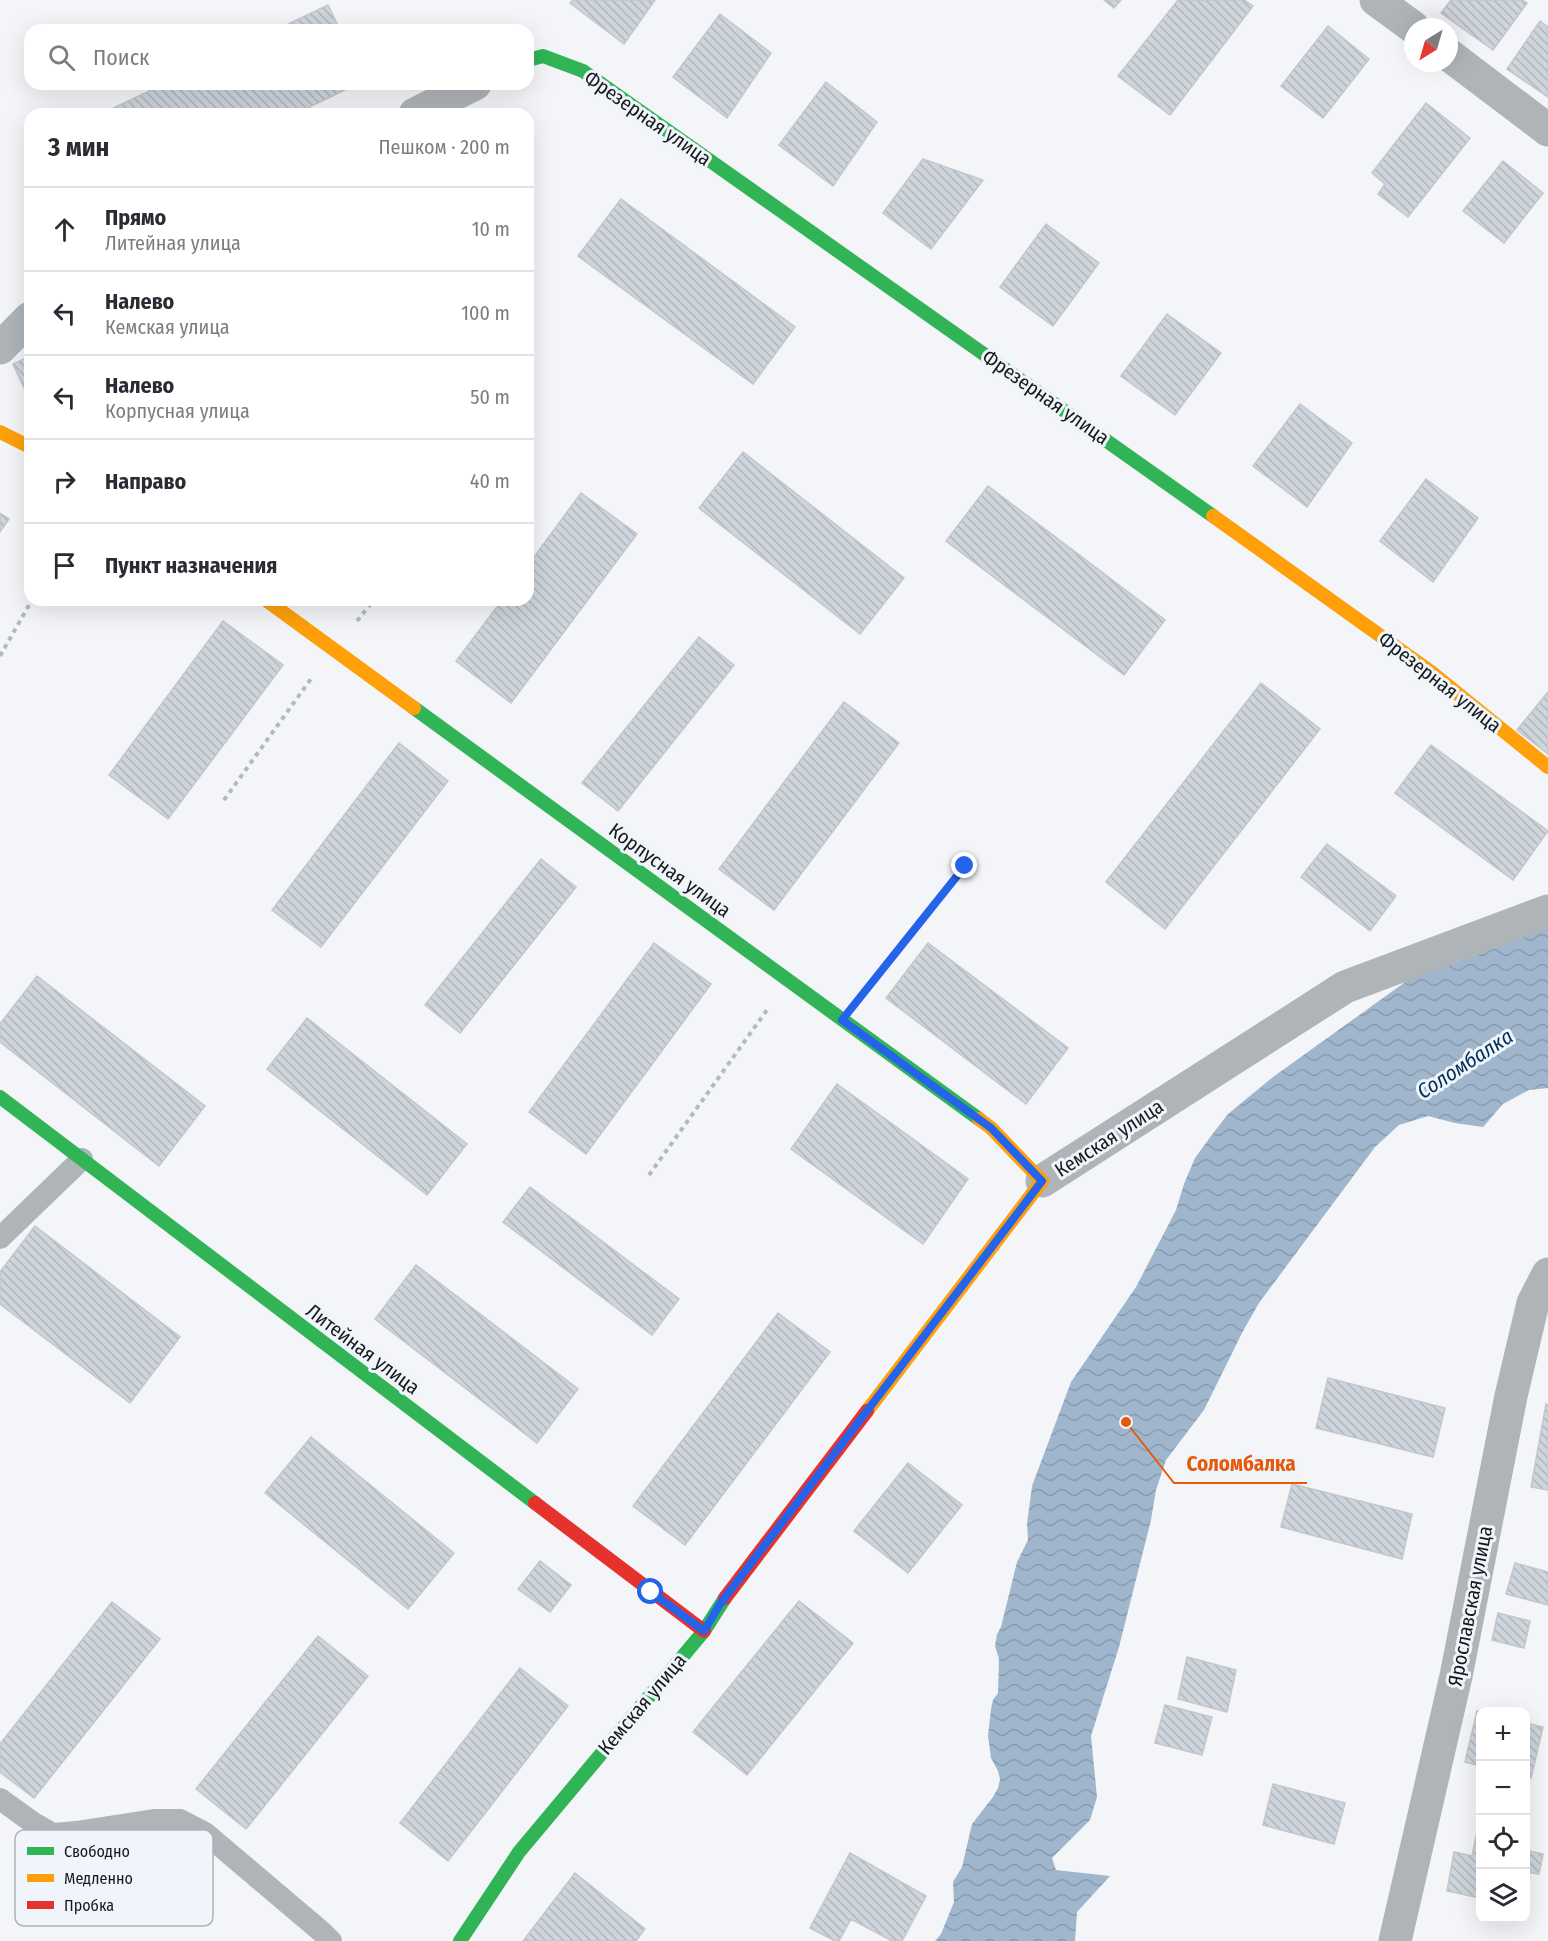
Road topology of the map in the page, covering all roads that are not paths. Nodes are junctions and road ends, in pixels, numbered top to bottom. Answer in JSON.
{"nodes":[{"id":1,"x":1376,"y":0,"type":"edge"},
{"id":2,"x":1404,"y":20,"type":"edge"},
{"id":3,"x":534,"y":59,"type":"edge"},
{"id":4,"x":1458,"y":62,"type":"edge"},
{"id":5,"x":463,"y":90,"type":"edge"},
{"id":6,"x":427,"y":108,"type":"edge"},
{"id":7,"x":1548,"y":130,"type":"edge"},
{"id":8,"x":24,"y":324,"type":"edge"},
{"id":9,"x":0,"y":348,"type":"edge"},
{"id":10,"x":0,"y":432,"type":"edge"},
{"id":11,"x":24,"y":444,"type":"edge"},
{"id":12,"x":274,"y":606,"type":"edge"},
{"id":13,"x":1548,"y":767,"type":"edge"},
{"id":14,"x":1548,"y":910,"type":"edge"},
{"id":15,"x":0,"y":1097,"type":"edge"},
{"id":16,"x":82,"y":1159,"type":"junction"},
{"id":17,"x":1042,"y":1181,"type":"junction"},
{"id":18,"x":0,"y":1238,"type":"edge"},
{"id":19,"x":1548,"y":1274,"type":"edge"},
{"id":20,"x":704,"y":1631,"type":"junction"},
{"id":21,"x":0,"y":1799,"type":"edge"},
{"id":22,"x":46,"y":1830,"type":"edge"},
{"id":23,"x":89,"y":1830,"type":"edge"},
{"id":24,"x":199,"y":1830,"type":"edge"},
{"id":25,"x":213,"y":1840,"type":"edge"},
{"id":26,"x":331,"y":1941,"type":"edge"},
{"id":27,"x":460,"y":1941,"type":"edge"},
{"id":28,"x":1395,"y":1941,"type":"edge"}],
"edges":[{"from":1,"to":2,"type":"street"},
{"from":3,"to":13,"type":"street","name":"Фрезерная улица"},
{"from":4,"to":7,"type":"street"},
{"from":5,"to":6,"type":"street"},
{"from":8,"to":9,"type":"street"},
{"from":10,"to":11,"type":"street"},
{"from":12,"to":17,"type":"street","name":"Корпусная улица"},
{"from":14,"to":17,"type":"street","name":"Кемская улица"},
{"from":15,"to":16,"type":"street","name":"Литейная улица"},
{"from":16,"to":18,"type":"lane"},
{"from":16,"to":20,"type":"street","name":"Литейная улица"},
{"from":17,"to":20,"type":"street","name":"Кемская улица"},
{"from":19,"to":28,"type":"street","name":"Ярославская улица"},
{"from":20,"to":27,"type":"street","name":"Кемская улица"},
{"from":21,"to":22,"type":"lane"},
{"from":23,"to":24,"type":"lane"},
{"from":25,"to":26,"type":"lane"}]}
